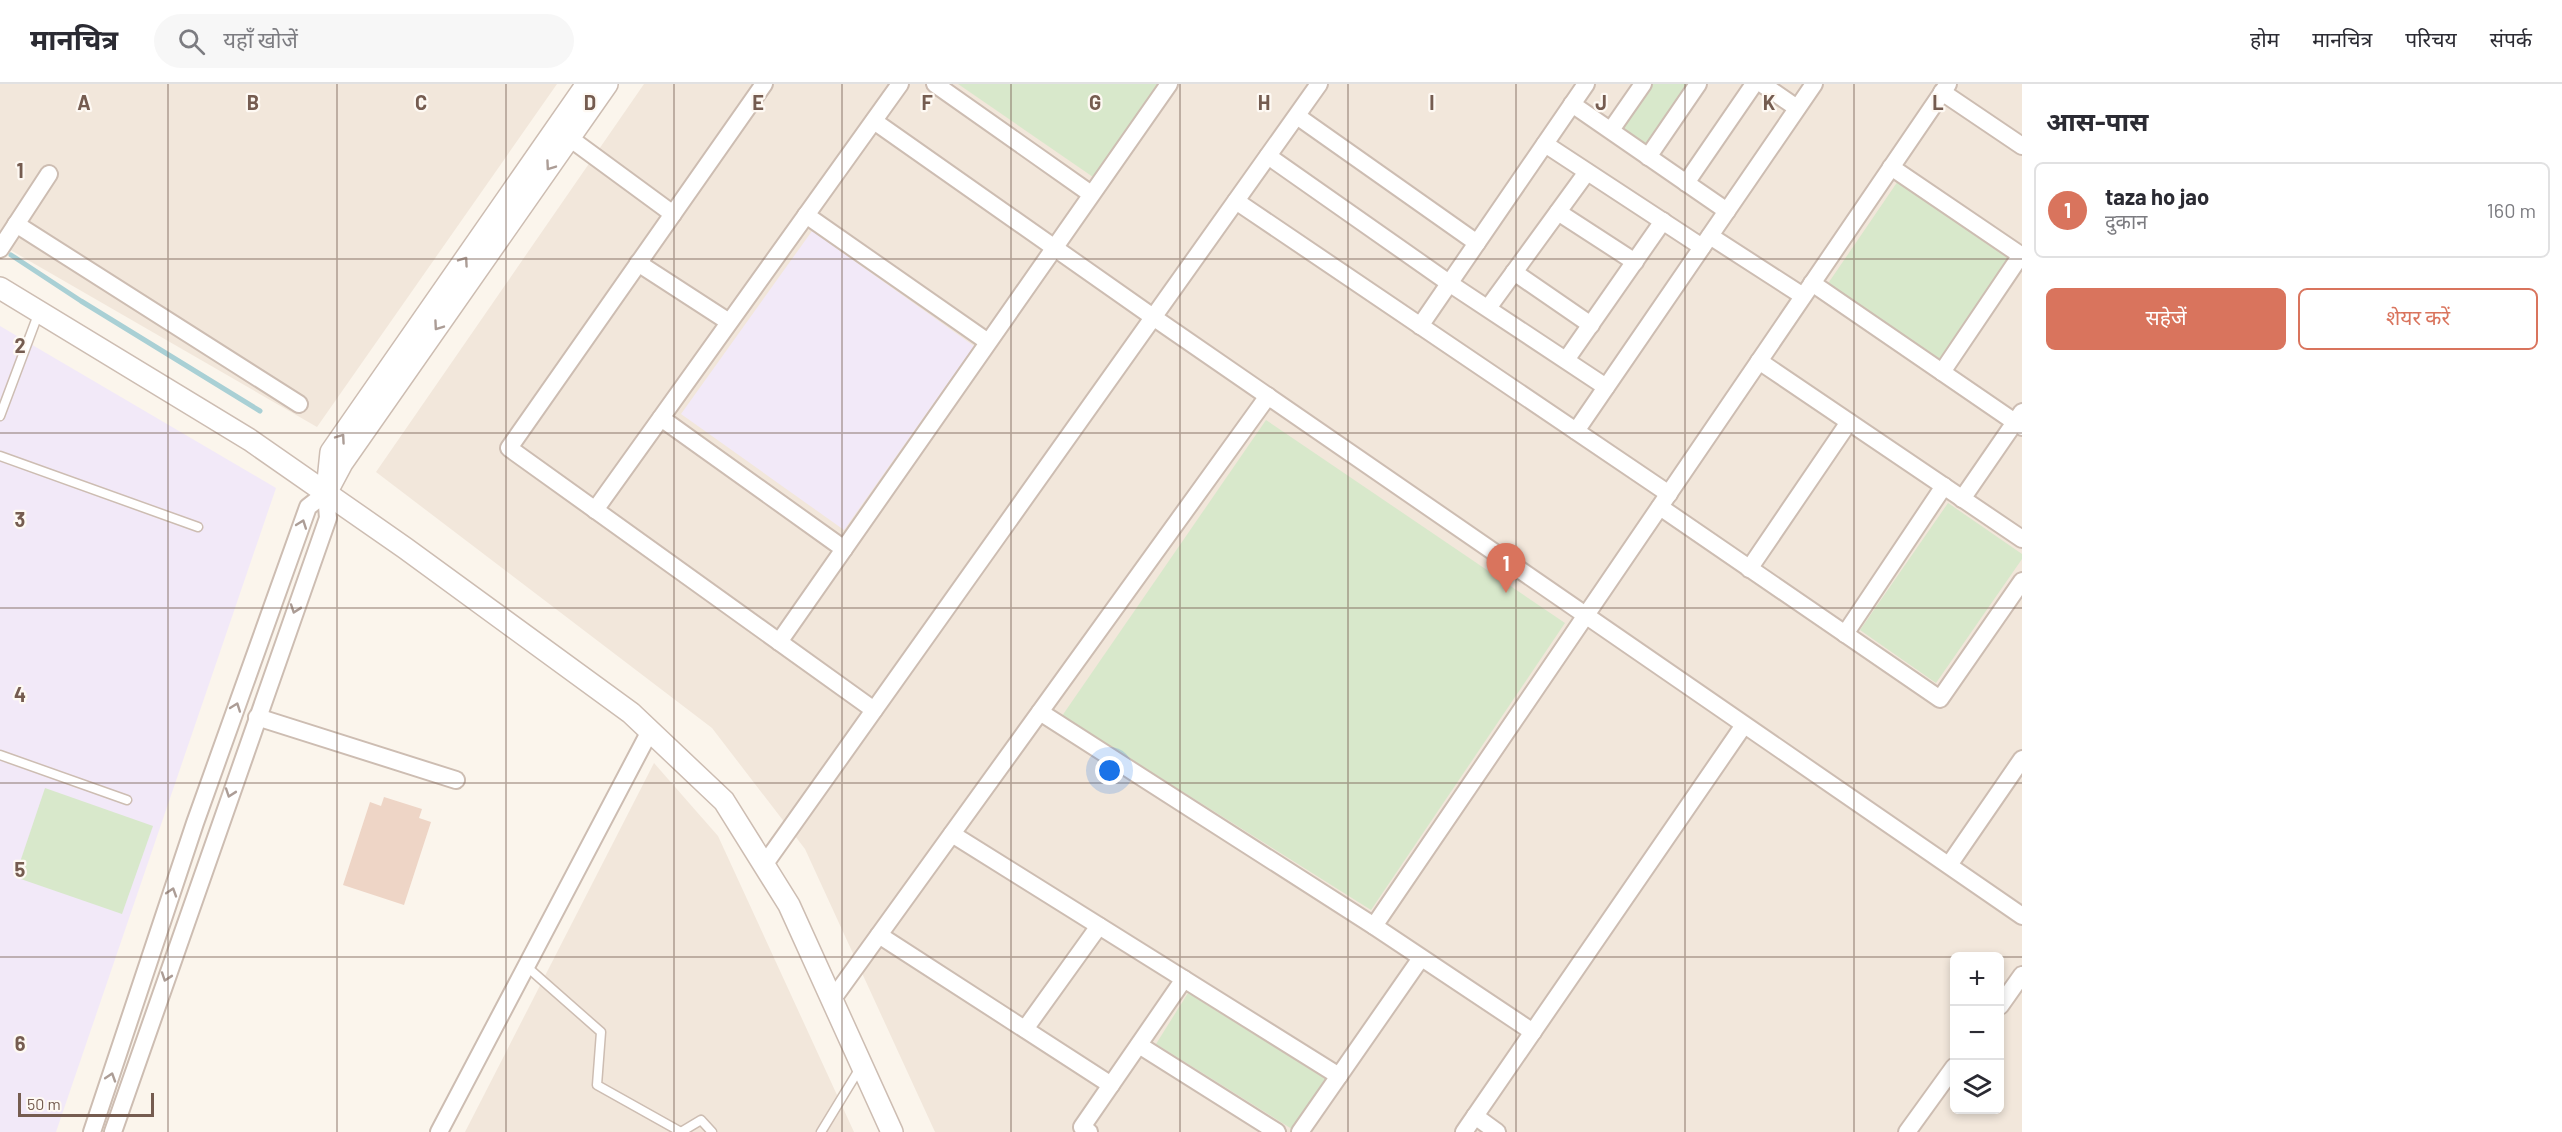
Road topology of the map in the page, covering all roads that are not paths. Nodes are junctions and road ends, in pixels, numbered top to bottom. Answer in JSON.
{"nodes":[{"id":1,"x":607,"y":84,"type":"edge"},
{"id":2,"x":764,"y":84,"type":"edge"},
{"id":3,"x":900,"y":84,"type":"edge"},
{"id":4,"x":935,"y":84,"type":"edge"},
{"id":5,"x":1169,"y":84,"type":"edge"},
{"id":6,"x":1319,"y":84,"type":"edge"},
{"id":7,"x":1586,"y":84,"type":"edge"},
{"id":8,"x":1643,"y":84,"type":"edge"},
{"id":9,"x":1698,"y":84,"type":"edge"},
{"id":10,"x":1754,"y":84,"type":"edge"},
{"id":11,"x":1762,"y":84,"type":"edge"},
{"id":12,"x":1814,"y":84,"type":"edge"},
{"id":13,"x":580,"y":88,"type":"edge"},
{"id":14,"x":1945,"y":88,"type":"edge"},
{"id":15,"x":1572,"y":104,"type":"junction"},
{"id":16,"x":1797,"y":108,"type":"junction"},
{"id":17,"x":1296,"y":116,"type":"junction"},
{"id":18,"x":874,"y":121,"type":"junction"},
{"id":19,"x":1611,"y":130,"type":"junction"},
{"id":20,"x":563,"y":133,"type":"junction"},
{"id":21,"x":1545,"y":144,"type":"junction"},
{"id":22,"x":2022,"y":146,"type":"edge"},
{"id":23,"x":1268,"y":156,"type":"junction"},
{"id":24,"x":1648,"y":156,"type":"junction"},
{"id":25,"x":1891,"y":166,"type":"junction"},
{"id":26,"x":1587,"y":172,"type":"junction"},
{"id":27,"x":49,"y":174,"type":"dead end"},
{"id":28,"x":1686,"y":183,"type":"junction"},
{"id":29,"x":1091,"y":194,"type":"junction"},
{"id":30,"x":1236,"y":201,"type":"junction"},
{"id":31,"x":1727,"y":211,"type":"junction"},
{"id":32,"x":1558,"y":212,"type":"junction"},
{"id":33,"x":673,"y":214,"type":"junction"},
{"id":34,"x":807,"y":215,"type":"junction"},
{"id":35,"x":1663,"y":221,"type":"junction"},
{"id":36,"x":16,"y":224,"type":"junction"},
{"id":37,"x":1706,"y":241,"type":"junction"},
{"id":38,"x":1477,"y":243,"type":"junction"},
{"id":39,"x":1054,"y":247,"type":"junction"},
{"id":40,"x":0,"y":249,"type":"edge"},
{"id":41,"x":2022,"y":256,"type":"edge"},
{"id":42,"x":1635,"y":262,"type":"junction"},
{"id":43,"x":638,"y":263,"type":"junction"},
{"id":44,"x":1515,"y":272,"type":"junction"},
{"id":45,"x":1449,"y":283,"type":"junction"},
{"id":46,"x":0,"y":288,"type":"edge"},
{"id":47,"x":1808,"y":290,"type":"junction"},
{"id":48,"x":1488,"y":308,"type":"junction"},
{"id":49,"x":39,"y":312,"type":"junction"},
{"id":50,"x":1153,"y":317,"type":"junction"},
{"id":51,"x":729,"y":322,"type":"junction"},
{"id":52,"x":1591,"y":325,"type":"junction"},
{"id":53,"x":1420,"y":326,"type":"junction"},
{"id":54,"x":988,"y":342,"type":"junction"},
{"id":55,"x":1566,"y":360,"type":"junction"},
{"id":56,"x":1759,"y":361,"type":"junction"},
{"id":57,"x":1942,"y":372,"type":"junction"},
{"id":58,"x":1606,"y":387,"type":"junction"},
{"id":59,"x":1268,"y":396,"type":"junction"},
{"id":60,"x":299,"y":404,"type":"dead end"},
{"id":61,"x":0,"y":416,"type":"edge"},
{"id":62,"x":661,"y":418,"type":"junction"},
{"id":63,"x":2020,"y":420,"type":"edge"},
{"id":64,"x":1849,"y":422,"type":"junction"},
{"id":65,"x":1576,"y":431,"type":"junction"},
{"id":66,"x":0,"y":456,"type":"edge"},
{"id":67,"x":1944,"y":486,"type":"junction"},
{"id":68,"x":326,"y":493,"type":"junction"},
{"id":69,"x":1962,"y":499,"type":"junction"},
{"id":70,"x":1664,"y":501,"type":"junction"},
{"id":71,"x":595,"y":510,"type":"junction"},
{"id":72,"x":198,"y":527,"type":"dead end"},
{"id":73,"x":2022,"y":539,"type":"edge"},
{"id":74,"x":844,"y":549,"type":"junction"},
{"id":75,"x":1749,"y":569,"type":"junction"},
{"id":76,"x":2022,"y":581,"type":"edge"},
{"id":77,"x":1586,"y":616,"type":"junction"},
{"id":78,"x":1845,"y":634,"type":"junction"},
{"id":79,"x":779,"y":642,"type":"junction"},
{"id":80,"x":874,"y":710,"type":"junction"},
{"id":81,"x":1040,"y":712,"type":"junction"},
{"id":82,"x":257,"y":717,"type":"junction"},
{"id":83,"x":1744,"y":725,"type":"junction"},
{"id":84,"x":650,"y":730,"type":"junction"},
{"id":85,"x":0,"y":755,"type":"edge"},
{"id":86,"x":2022,"y":759,"type":"edge"},
{"id":87,"x":456,"y":780,"type":"dead end"},
{"id":88,"x":127,"y":800,"type":"dead end"},
{"id":89,"x":952,"y":834,"type":"junction"},
{"id":90,"x":764,"y":865,"type":"junction"},
{"id":91,"x":1949,"y":865,"type":"junction"},
{"id":92,"x":2022,"y":916,"type":"edge"},
{"id":93,"x":1099,"y":926,"type":"junction"},
{"id":94,"x":1374,"y":926,"type":"junction"},
{"id":95,"x":879,"y":934,"type":"junction"},
{"id":96,"x":1421,"y":958,"type":"junction"},
{"id":97,"x":526,"y":966,"type":"junction"},
{"id":98,"x":2022,"y":975,"type":"edge"},
{"id":99,"x":1184,"y":979,"type":"junction"},
{"id":100,"x":832,"y":1000,"type":"junction"},
{"id":101,"x":2004,"y":1000,"type":"edge"},
{"id":102,"x":1025,"y":1029,"type":"junction"},
{"id":103,"x":1533,"y":1032,"type":"junction"},
{"id":104,"x":1139,"y":1045,"type":"junction"},
{"id":105,"x":862,"y":1066,"type":"junction"},
{"id":106,"x":1950,"y":1073,"type":"edge"},
{"id":107,"x":1339,"y":1076,"type":"junction"},
{"id":108,"x":1111,"y":1085,"type":"junction"},
{"id":109,"x":1475,"y":1116,"type":"junction"},
{"id":110,"x":92,"y":1132,"type":"edge"},
{"id":111,"x":113,"y":1132,"type":"edge"},
{"id":112,"x":439,"y":1132,"type":"edge"},
{"id":113,"x":681,"y":1132,"type":"edge"},
{"id":114,"x":712,"y":1132,"type":"edge"},
{"id":115,"x":821,"y":1132,"type":"edge"},
{"id":116,"x":892,"y":1132,"type":"edge"},
{"id":117,"x":1089,"y":1132,"type":"edge"},
{"id":118,"x":1277,"y":1132,"type":"edge"},
{"id":119,"x":1300,"y":1132,"type":"edge"},
{"id":120,"x":1464,"y":1132,"type":"edge"},
{"id":121,"x":1497,"y":1132,"type":"edge"},
{"id":122,"x":1907,"y":1132,"type":"edge"}],
"edges":[{"from":1,"to":20,"type":"street"},
{"from":2,"to":33,"type":"street"},
{"from":3,"to":18,"type":"street"},
{"from":4,"to":29,"type":"street"},
{"from":5,"to":29,"type":"street"},
{"from":6,"to":17,"type":"street"},
{"from":7,"to":15,"type":"street"},
{"from":8,"to":19,"type":"street"},
{"from":9,"to":24,"type":"street"},
{"from":10,"to":28,"type":"street"},
{"from":11,"to":16,"type":"street"},
{"from":12,"to":16,"type":"street"},
{"from":13,"to":20,"type":"street"},
{"from":14,"to":22,"type":"street"},
{"from":14,"to":25,"type":"street"},
{"from":15,"to":19,"type":"street"},
{"from":15,"to":21,"type":"street"},
{"from":16,"to":31,"type":"street"},
{"from":17,"to":23,"type":"street"},
{"from":17,"to":38,"type":"street"},
{"from":18,"to":34,"type":"street"},
{"from":18,"to":39,"type":"street"},
{"from":19,"to":24,"type":"street"},
{"from":20,"to":33,"type":"street"},
{"from":20,"to":68,"type":"street"},
{"from":21,"to":26,"type":"street"},
{"from":21,"to":38,"type":"street"},
{"from":23,"to":30,"type":"street"},
{"from":23,"to":45,"type":"street"},
{"from":24,"to":28,"type":"street"},
{"from":25,"to":41,"type":"street"},
{"from":25,"to":47,"type":"street"},
{"from":26,"to":32,"type":"street"},
{"from":26,"to":35,"type":"street"},
{"from":27,"to":36,"type":"street"},
{"from":28,"to":31,"type":"street"},
{"from":29,"to":39,"type":"street"},
{"from":30,"to":50,"type":"street"},
{"from":30,"to":53,"type":"street"},
{"from":31,"to":37,"type":"street"},
{"from":32,"to":42,"type":"street"},
{"from":32,"to":44,"type":"street"},
{"from":33,"to":43,"type":"street"},
{"from":34,"to":51,"type":"street"},
{"from":34,"to":54,"type":"street"},
{"from":35,"to":37,"type":"street"},
{"from":35,"to":42,"type":"street"},
{"from":36,"to":40,"type":"street"},
{"from":36,"to":60,"type":"street"},
{"from":37,"to":47,"type":"street"},
{"from":37,"to":58,"type":"street"},
{"from":38,"to":45,"type":"street"},
{"from":39,"to":50,"type":"street"},
{"from":39,"to":54,"type":"street"},
{"from":41,"to":57,"type":"street"},
{"from":42,"to":52,"type":"street"},
{"from":43,"to":51,"type":"street"},
{"from":43,"to":71,"type":"street"},
{"from":44,"to":48,"type":"street"},
{"from":44,"to":52,"type":"street"},
{"from":45,"to":48,"type":"street"},
{"from":45,"to":53,"type":"street"},
{"from":46,"to":49,"type":"street"},
{"from":47,"to":56,"type":"street"},
{"from":47,"to":57,"type":"street"},
{"from":48,"to":55,"type":"street"},
{"from":49,"to":61,"type":"lane"},
{"from":49,"to":68,"type":"street"},
{"from":50,"to":59,"type":"street"},
{"from":50,"to":80,"type":"street"},
{"from":51,"to":62,"type":"street"},
{"from":52,"to":55,"type":"street"},
{"from":53,"to":65,"type":"street"},
{"from":54,"to":74,"type":"street"},
{"from":55,"to":58,"type":"street"},
{"from":56,"to":64,"type":"street"},
{"from":56,"to":70,"type":"street"},
{"from":57,"to":63,"type":"street"},
{"from":58,"to":65,"type":"street"},
{"from":59,"to":77,"type":"street"},
{"from":59,"to":81,"type":"street"},
{"from":62,"to":71,"type":"street"},
{"from":62,"to":74,"type":"street"},
{"from":63,"to":69,"type":"street"},
{"from":64,"to":67,"type":"street"},
{"from":64,"to":75,"type":"street"},
{"from":65,"to":70,"type":"street"},
{"from":66,"to":72,"type":"lane"},
{"from":67,"to":69,"type":"street"},
{"from":67,"to":78,"type":"street"},
{"from":68,"to":82,"type":"street","one_way":true},
{"from":68,"to":84,"type":"street"},
{"from":110,"to":68,"type":"street","one_way":true},
{"from":69,"to":73,"type":"street"},
{"from":70,"to":75,"type":"street"},
{"from":70,"to":77,"type":"street"},
{"from":71,"to":79,"type":"street"},
{"from":74,"to":79,"type":"street"},
{"from":75,"to":78,"type":"street"},
{"from":76,"to":78,"type":"street"},
{"from":77,"to":83,"type":"street"},
{"from":77,"to":94,"type":"street"},
{"from":79,"to":80,"type":"street"},
{"from":80,"to":90,"type":"street"},
{"from":81,"to":89,"type":"street"},
{"from":81,"to":94,"type":"street"},
{"from":82,"to":87,"type":"street"},
{"from":82,"to":111,"type":"street","one_way":true},
{"from":83,"to":91,"type":"street"},
{"from":83,"to":103,"type":"street"},
{"from":84,"to":90,"type":"street"},
{"from":84,"to":97,"type":"street"},
{"from":85,"to":88,"type":"lane"},
{"from":86,"to":91,"type":"street"},
{"from":89,"to":93,"type":"street"},
{"from":89,"to":95,"type":"street"},
{"from":90,"to":100,"type":"street"},
{"from":91,"to":92,"type":"street"},
{"from":93,"to":99,"type":"street"},
{"from":93,"to":102,"type":"street"},
{"from":94,"to":96,"type":"street"},
{"from":95,"to":100,"type":"street"},
{"from":95,"to":102,"type":"street"},
{"from":96,"to":103,"type":"street"},
{"from":96,"to":107,"type":"street"},
{"from":97,"to":112,"type":"street"},
{"from":97,"to":113,"type":"lane"},
{"from":98,"to":101,"type":"street"},
{"from":99,"to":104,"type":"street"},
{"from":99,"to":107,"type":"street"},
{"from":100,"to":105,"type":"street"},
{"from":102,"to":108,"type":"street"},
{"from":103,"to":109,"type":"street"},
{"from":104,"to":108,"type":"street"},
{"from":104,"to":118,"type":"street"},
{"from":105,"to":115,"type":"lane"},
{"from":105,"to":116,"type":"street"},
{"from":106,"to":122,"type":"street"},
{"from":107,"to":119,"type":"street"},
{"from":108,"to":117,"type":"street"},
{"from":109,"to":120,"type":"street"},
{"from":109,"to":121,"type":"street"},
{"from":113,"to":114,"type":"lane"}]}
